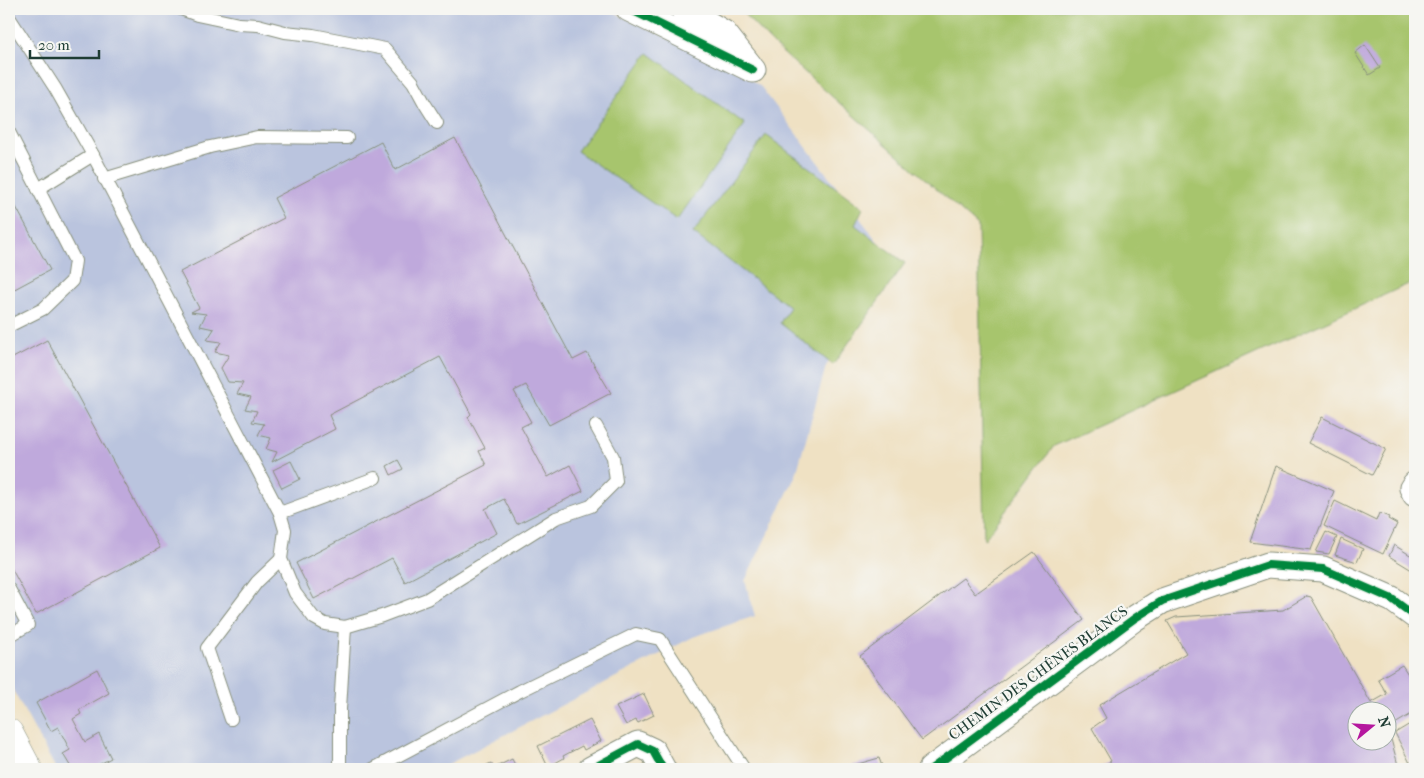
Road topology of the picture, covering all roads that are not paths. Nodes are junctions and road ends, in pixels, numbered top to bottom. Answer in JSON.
{"nodes":[{"id":1,"x":181,"y":9,"type":"edge"},
{"id":2,"x":628,"y":9,"type":"edge"},
{"id":3,"x":683,"y":9,"type":"edge"},
{"id":4,"x":9,"y":17,"type":"edge"},
{"id":5,"x":437,"y":123,"type":"dead end"},
{"id":6,"x":9,"y":132,"type":"edge"},
{"id":7,"x":347,"y":138,"type":"dead end"},
{"id":8,"x":93,"y":155,"type":"junction"},
{"id":9,"x":104,"y":179,"type":"junction"},
{"id":10,"x":38,"y":189,"type":"junction"},
{"id":11,"x":9,"y":326,"type":"edge"},
{"id":12,"x":596,"y":426,"type":"dead end"},
{"id":13,"x":375,"y":478,"type":"dead end"},
{"id":14,"x":1415,"y":484,"type":"edge"},
{"id":15,"x":1415,"y":494,"type":"edge"},
{"id":16,"x":280,"y":513,"type":"junction"},
{"id":17,"x":281,"y":559,"type":"junction"},
{"id":18,"x":9,"y":589,"type":"edge"},
{"id":19,"x":1415,"y":616,"type":"edge"},
{"id":20,"x":345,"y":627,"type":"junction"},
{"id":21,"x":9,"y":636,"type":"edge"},
{"id":22,"x":231,"y":720,"type":"dead end"},
{"id":23,"x":9,"y":733,"type":"edge"},
{"id":24,"x":28,"y":769,"type":"edge"},
{"id":25,"x":340,"y":769,"type":"edge"},
{"id":26,"x":373,"y":769,"type":"edge"},
{"id":27,"x":591,"y":769,"type":"edge"},
{"id":28,"x":663,"y":769,"type":"edge"},
{"id":29,"x":744,"y":769,"type":"edge"},
{"id":30,"x":931,"y":769,"type":"edge"}],
"edges":[{"from":1,"to":5,"type":"lane"},
{"from":2,"to":3,"type":"street"},
{"from":4,"to":8,"type":"lane"},
{"from":6,"to":10,"type":"lane"},
{"from":7,"to":9,"type":"lane"},
{"from":8,"to":9,"type":"lane"},
{"from":8,"to":10,"type":"lane"},
{"from":9,"to":16,"type":"lane"},
{"from":10,"to":11,"type":"lane"},
{"from":12,"to":20,"type":"lane"},
{"from":13,"to":16,"type":"lane"},
{"from":14,"to":15,"type":"street"},
{"from":16,"to":17,"type":"lane"},
{"from":17,"to":20,"type":"lane"},
{"from":17,"to":22,"type":"lane"},
{"from":18,"to":21,"type":"lane"},
{"from":19,"to":30,"type":"street","name":"CHEMIN DES CHÊNES BLANCS"},
{"from":20,"to":25,"type":"lane"},
{"from":23,"to":24,"type":"street"},
{"from":26,"to":29,"type":"lane"},
{"from":27,"to":28,"type":"street"}]}
